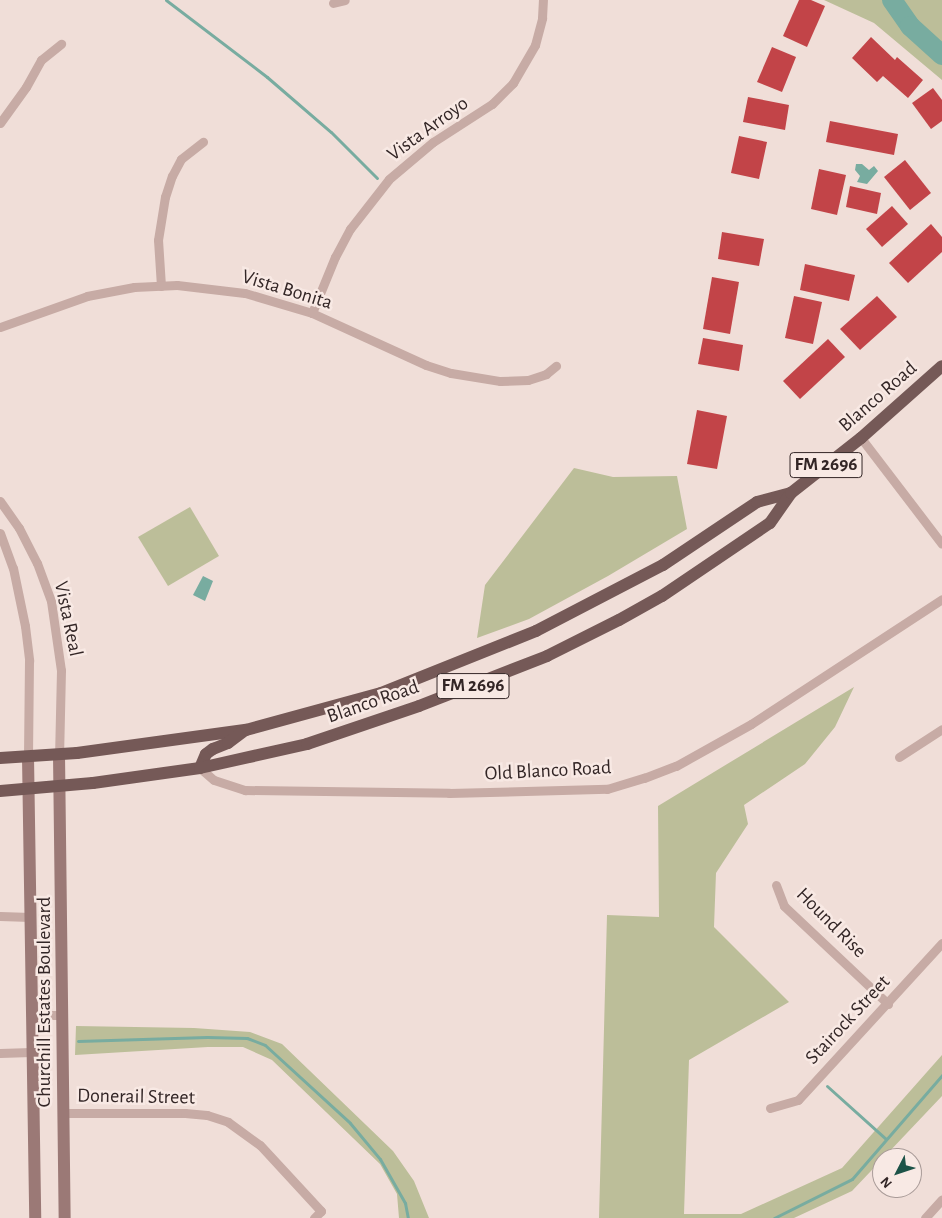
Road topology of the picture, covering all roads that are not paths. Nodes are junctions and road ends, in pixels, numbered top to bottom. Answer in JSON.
{"nodes":[{"id":1,"x":346,"y":0,"type":"edge"},
{"id":2,"x":543,"y":0,"type":"edge"},
{"id":3,"x":333,"y":4,"type":"dead end"},
{"id":4,"x":61,"y":44,"type":"dead end"},
{"id":5,"x":0,"y":123,"type":"edge"},
{"id":6,"x":202,"y":142,"type":"dead end"},
{"id":7,"x":161,"y":286,"type":"junction"},
{"id":8,"x":312,"y":313,"type":"junction"},
{"id":9,"x":0,"y":328,"type":"edge"},
{"id":10,"x":556,"y":366,"type":"dead end"},
{"id":11,"x":942,"y":366,"type":"edge"},
{"id":12,"x":861,"y":438,"type":"junction"},
{"id":13,"x":791,"y":492,"type":"junction"},
{"id":14,"x":0,"y":501,"type":"edge"},
{"id":15,"x":0,"y":533,"type":"edge"},
{"id":16,"x":942,"y":544,"type":"edge"},
{"id":17,"x":942,"y":599,"type":"edge"},
{"id":18,"x":942,"y":729,"type":"edge"},
{"id":19,"x":246,"y":730,"type":"junction"},
{"id":20,"x":59,"y":754,"type":"junction"},
{"id":21,"x":28,"y":756,"type":"junction"},
{"id":22,"x":899,"y":757,"type":"dead end"},
{"id":23,"x":0,"y":758,"type":"edge"},
{"id":24,"x":200,"y":768,"type":"junction"},
{"id":25,"x":60,"y":786,"type":"junction"},
{"id":26,"x":28,"y":789,"type":"junction"},
{"id":27,"x":0,"y":791,"type":"edge"},
{"id":28,"x":776,"y":885,"type":"dead end"},
{"id":29,"x":0,"y":916,"type":"edge"},
{"id":30,"x":30,"y":917,"type":"junction"},
{"id":31,"x":942,"y":943,"type":"edge"},
{"id":32,"x":888,"y":1004,"type":"junction"},
{"id":33,"x":30,"y":1014,"type":"junction"},
{"id":34,"x":62,"y":1015,"type":"junction"},
{"id":35,"x":31,"y":1052,"type":"junction"},
{"id":36,"x":0,"y":1053,"type":"edge"},
{"id":37,"x":770,"y":1108,"type":"dead end"},
{"id":38,"x":63,"y":1113,"type":"junction"},
{"id":39,"x":942,"y":1199,"type":"edge"},
{"id":40,"x":35,"y":1218,"type":"edge"},
{"id":41,"x":65,"y":1218,"type":"edge"},
{"id":42,"x":314,"y":1218,"type":"edge"},
{"id":43,"x":925,"y":1218,"type":"edge"}],
"edges":[{"from":1,"to":3,"type":"street"},
{"from":2,"to":8,"type":"street","name":"Vista Arroyo"},
{"from":4,"to":5,"type":"street"},
{"from":6,"to":7,"type":"street"},
{"from":7,"to":8,"type":"street","name":"Vista Bonita"},
{"from":7,"to":9,"type":"street","name":"Vista Bonita"},
{"from":8,"to":10,"type":"street","name":"Vista Bonita"},
{"from":11,"to":12,"type":"main road","name":"Blanco Road","number":"FM 2696"},
{"from":12,"to":13,"type":"main road","name":"Blanco Road","number":"FM 2696"},
{"from":12,"to":16,"type":"street"},
{"from":13,"to":19,"type":"main road","name":"Blanco Road","number":"FM 2696"},
{"from":13,"to":24,"type":"main road","name":"Blanco Road","number":"FM 2696"},
{"from":14,"to":20,"type":"street","name":"Vista Real"},
{"from":15,"to":21,"type":"street"},
{"from":17,"to":24,"type":"street","name":"Old Blanco Road"},
{"from":18,"to":22,"type":"street"},
{"from":19,"to":20,"type":"main road","name":"Blanco Road","number":"FM 2696"},
{"from":19,"to":24,"type":"main road"},
{"from":20,"to":21,"type":"main road","name":"Blanco Road","number":"FM 2696"},
{"from":20,"to":25,"type":"street","name":"Churchill Estates Boulevard"},
{"from":21,"to":23,"type":"main road","name":"Blanco Road","number":"FM 2696"},
{"from":21,"to":26,"type":"street","name":"Churchill Estates Boulevard"},
{"from":24,"to":25,"type":"main road","name":"Blanco Road","number":"FM 2696"},
{"from":25,"to":26,"type":"main road","name":"Blanco Road","number":"FM 2696"},
{"from":25,"to":34,"type":"street","name":"Churchill Estates Boulevard"},
{"from":26,"to":27,"type":"main road","name":"Blanco Road","number":"FM 2696"},
{"from":26,"to":30,"type":"street","name":"Churchill Estates Boulevard"},
{"from":28,"to":32,"type":"street","name":"Hound Rise"},
{"from":29,"to":30,"type":"street"},
{"from":30,"to":33,"type":"street","name":"Churchill Estates Boulevard"},
{"from":31,"to":32,"type":"street","name":"Stairock Street"},
{"from":32,"to":37,"type":"street","name":"Stairock Street"},
{"from":33,"to":34,"type":"street"},
{"from":33,"to":35,"type":"street","name":"Churchill Estates Boulevard"},
{"from":34,"to":38,"type":"street","name":"Churchill Estates Boulevard"},
{"from":35,"to":36,"type":"street"},
{"from":35,"to":40,"type":"street","name":"Churchill Estates Boulevard"},
{"from":38,"to":41,"type":"street","name":"Churchill Estates Boulevard"},
{"from":38,"to":42,"type":"street","name":"Donerail Street"},
{"from":39,"to":43,"type":"street"}]}
